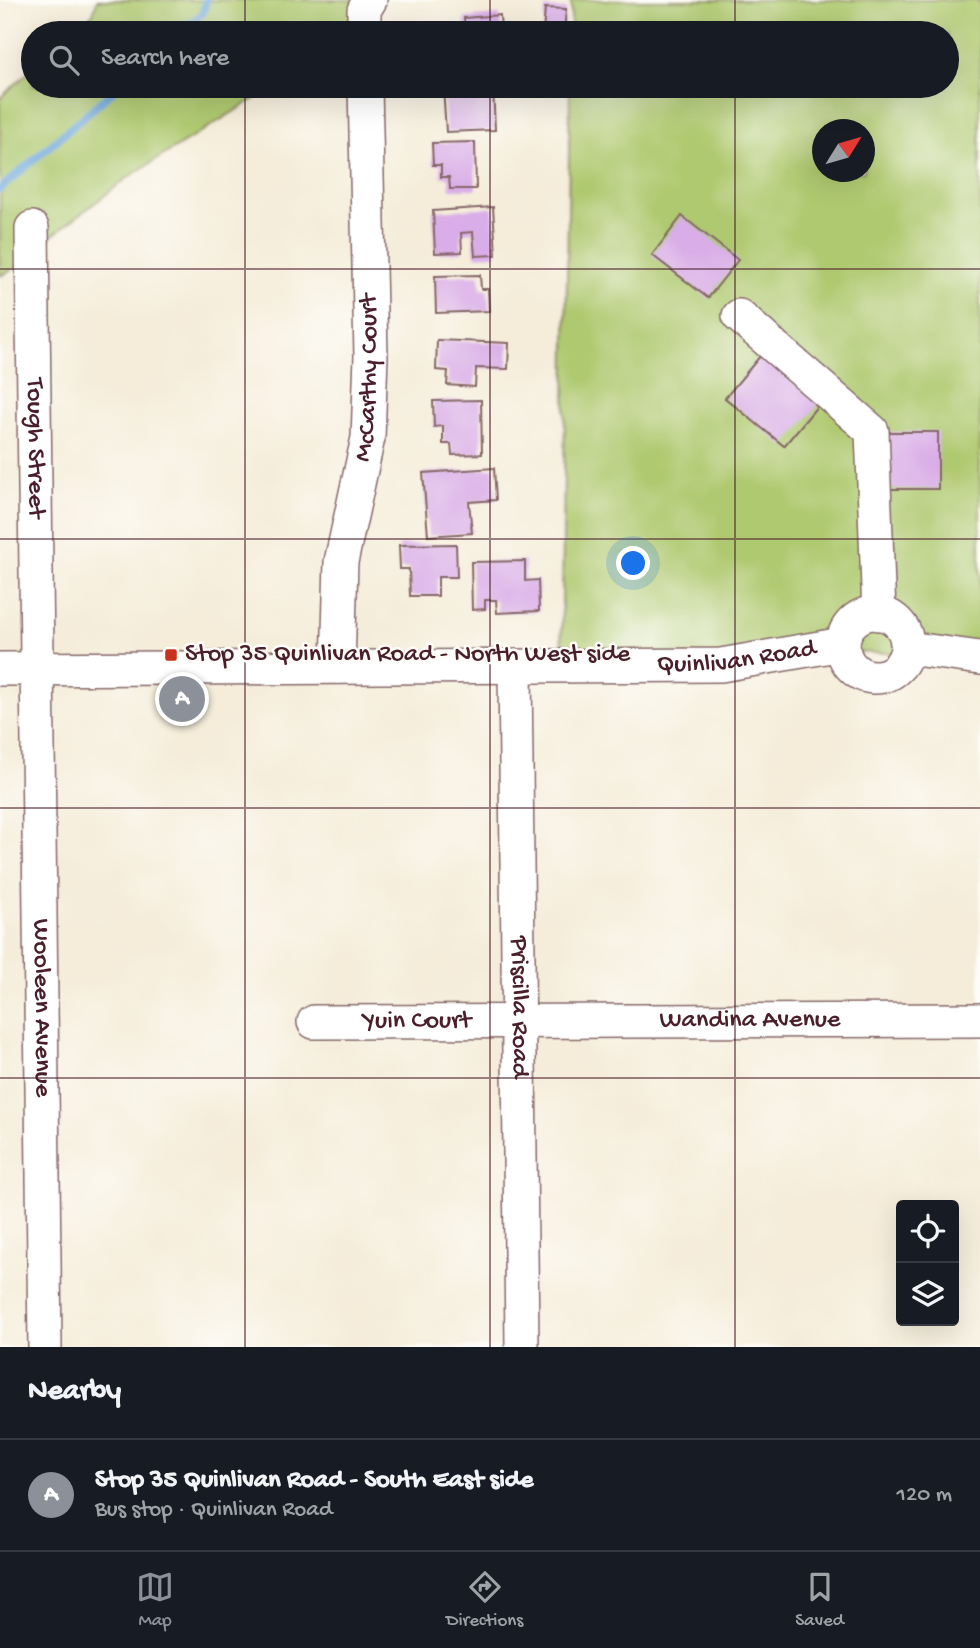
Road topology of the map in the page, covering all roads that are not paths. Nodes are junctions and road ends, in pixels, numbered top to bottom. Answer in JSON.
{"nodes":[{"id":1,"x":365,"y":98,"type":"edge"},
{"id":2,"x":32,"y":228,"type":"dead end"},
{"id":3,"x":739,"y":316,"type":"dead end"},
{"id":4,"x":879,"y":614,"type":"junction"},
{"id":5,"x":843,"y":644,"type":"junction"},
{"id":6,"x":907,"y":648,"type":"junction"},
{"id":7,"x":980,"y":657,"type":"edge"},
{"id":8,"x":338,"y":667,"type":"junction"},
{"id":9,"x":515,"y":667,"type":"junction"},
{"id":10,"x":0,"y":669,"type":"edge"},
{"id":11,"x":34,"y":669,"type":"junction"},
{"id":12,"x":980,"y":1020,"type":"edge"},
{"id":13,"x":314,"y":1022,"type":"dead end"},
{"id":14,"x":519,"y":1022,"type":"junction"},
{"id":15,"x":45,"y":1347,"type":"edge"},
{"id":16,"x":522,"y":1347,"type":"edge"}],
"edges":[{"from":1,"to":8,"type":"street","name":"McCarthy Court"},
{"from":2,"to":11,"type":"street","name":"Tough Street"},
{"from":3,"to":4,"type":"street"},
{"from":4,"to":5,"type":"street"},
{"from":4,"to":6,"type":"street"},
{"from":5,"to":6,"type":"street"},
{"from":5,"to":9,"type":"street","name":"Quinlivan Road"},
{"from":6,"to":7,"type":"street"},
{"from":8,"to":9,"type":"street","name":"Quinlivan Road"},
{"from":8,"to":11,"type":"street","name":"Quinlivan Road"},
{"from":9,"to":14,"type":"street","name":"Priscilla Road"},
{"from":10,"to":11,"type":"street","name":"Quinlivan Road"},
{"from":11,"to":15,"type":"street","name":"Wooleen Avenue"},
{"from":12,"to":14,"type":"street","name":"Wandina Avenue"},
{"from":13,"to":14,"type":"street","name":"Yuin Court"},
{"from":14,"to":16,"type":"street","name":"Priscilla Road"}]}
